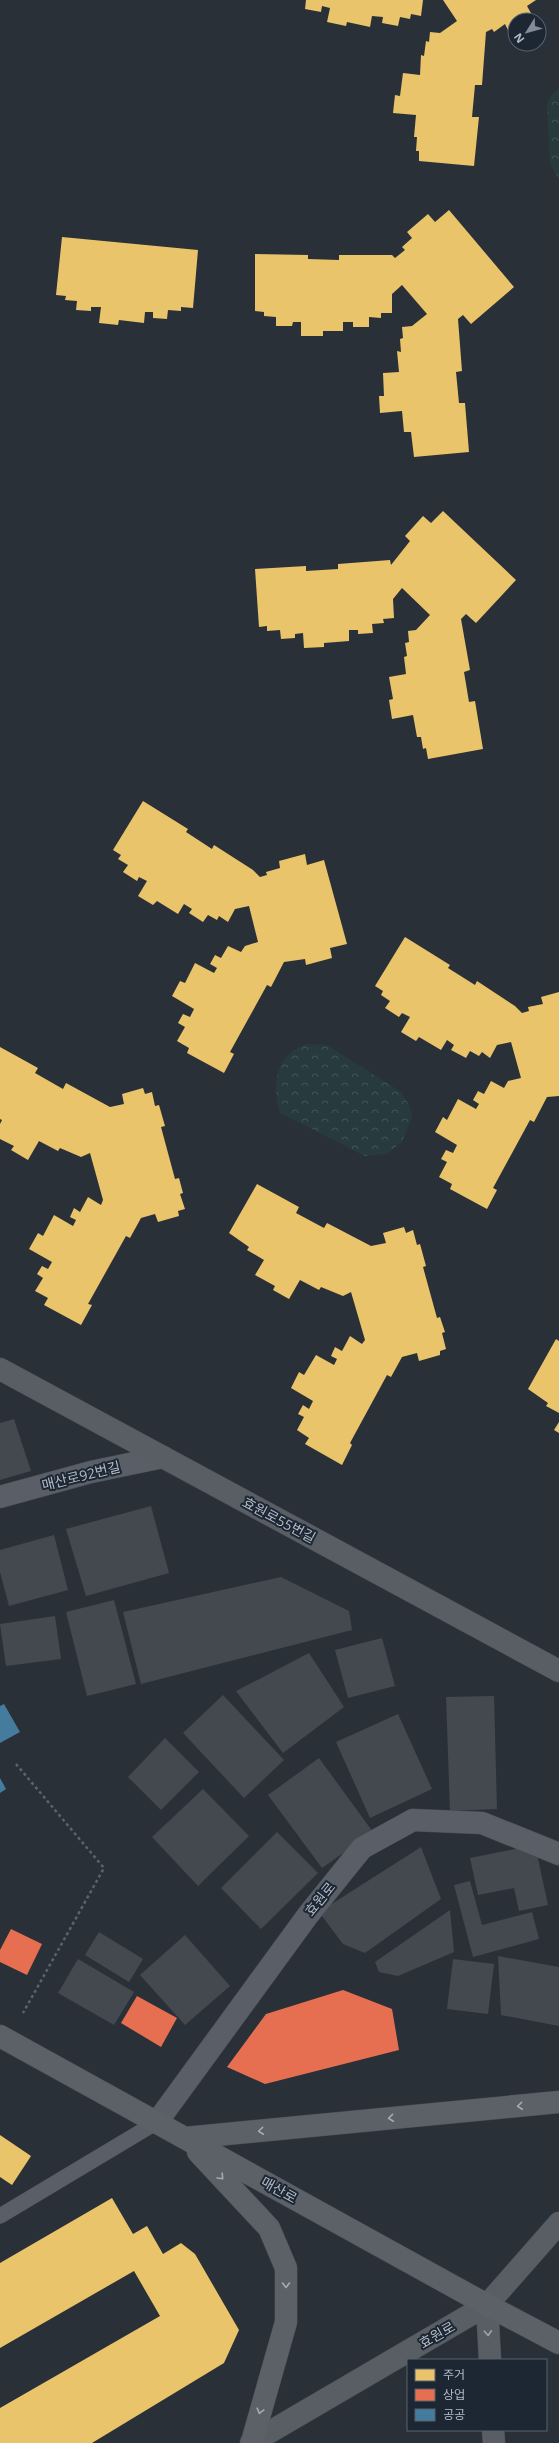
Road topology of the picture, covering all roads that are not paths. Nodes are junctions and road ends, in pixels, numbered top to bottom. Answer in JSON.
{"nodes":[{"id":1,"x":0,"y":1369,"type":"edge"},
{"id":2,"x":163,"y":1457,"type":"junction"},
{"id":3,"x":0,"y":1497,"type":"edge"},
{"id":4,"x":559,"y":1671,"type":"edge"},
{"id":5,"x":559,"y":1854,"type":"edge"},
{"id":6,"x":4,"y":2038,"type":"edge"},
{"id":7,"x":559,"y":2102,"type":"edge"},
{"id":8,"x":157,"y":2122,"type":"junction"},
{"id":9,"x":185,"y":2138,"type":"junction"},
{"id":10,"x":0,"y":2216,"type":"edge"},
{"id":11,"x":559,"y":2223,"type":"edge"},
{"id":12,"x":487,"y":2305,"type":"junction"},
{"id":13,"x":559,"y":2343,"type":"edge"},
{"id":14,"x":490,"y":2359,"type":"edge"},
{"id":15,"x":493,"y":2431,"type":"edge"},
{"id":16,"x":252,"y":2443,"type":"edge"},
{"id":17,"x":494,"y":2443,"type":"edge"}],
"edges":[{"from":1,"to":2,"type":"street","name":"효원로55번길"},
{"from":2,"to":3,"type":"street","name":"매산로92번길"},
{"from":2,"to":4,"type":"street","name":"효원로55번길"},
{"from":5,"to":8,"type":"street","name":"효원로"},
{"from":6,"to":8,"type":"main road","name":"매산로"},
{"from":7,"to":9,"type":"main road","one_way":true},
{"from":8,"to":9,"type":"main road","name":"매산로"},
{"from":8,"to":10,"type":"lane"},
{"from":9,"to":12,"type":"main road","name":"매산로"},
{"from":9,"to":16,"type":"main road","one_way":true},
{"from":11,"to":12,"type":"street","name":"효원로"},
{"from":12,"to":13,"type":"main road","name":"매산로"},
{"from":12,"to":14,"type":"street","one_way":true},
{"from":12,"to":16,"type":"street","name":"효원로"},
{"from":15,"to":17,"type":"street"}]}
